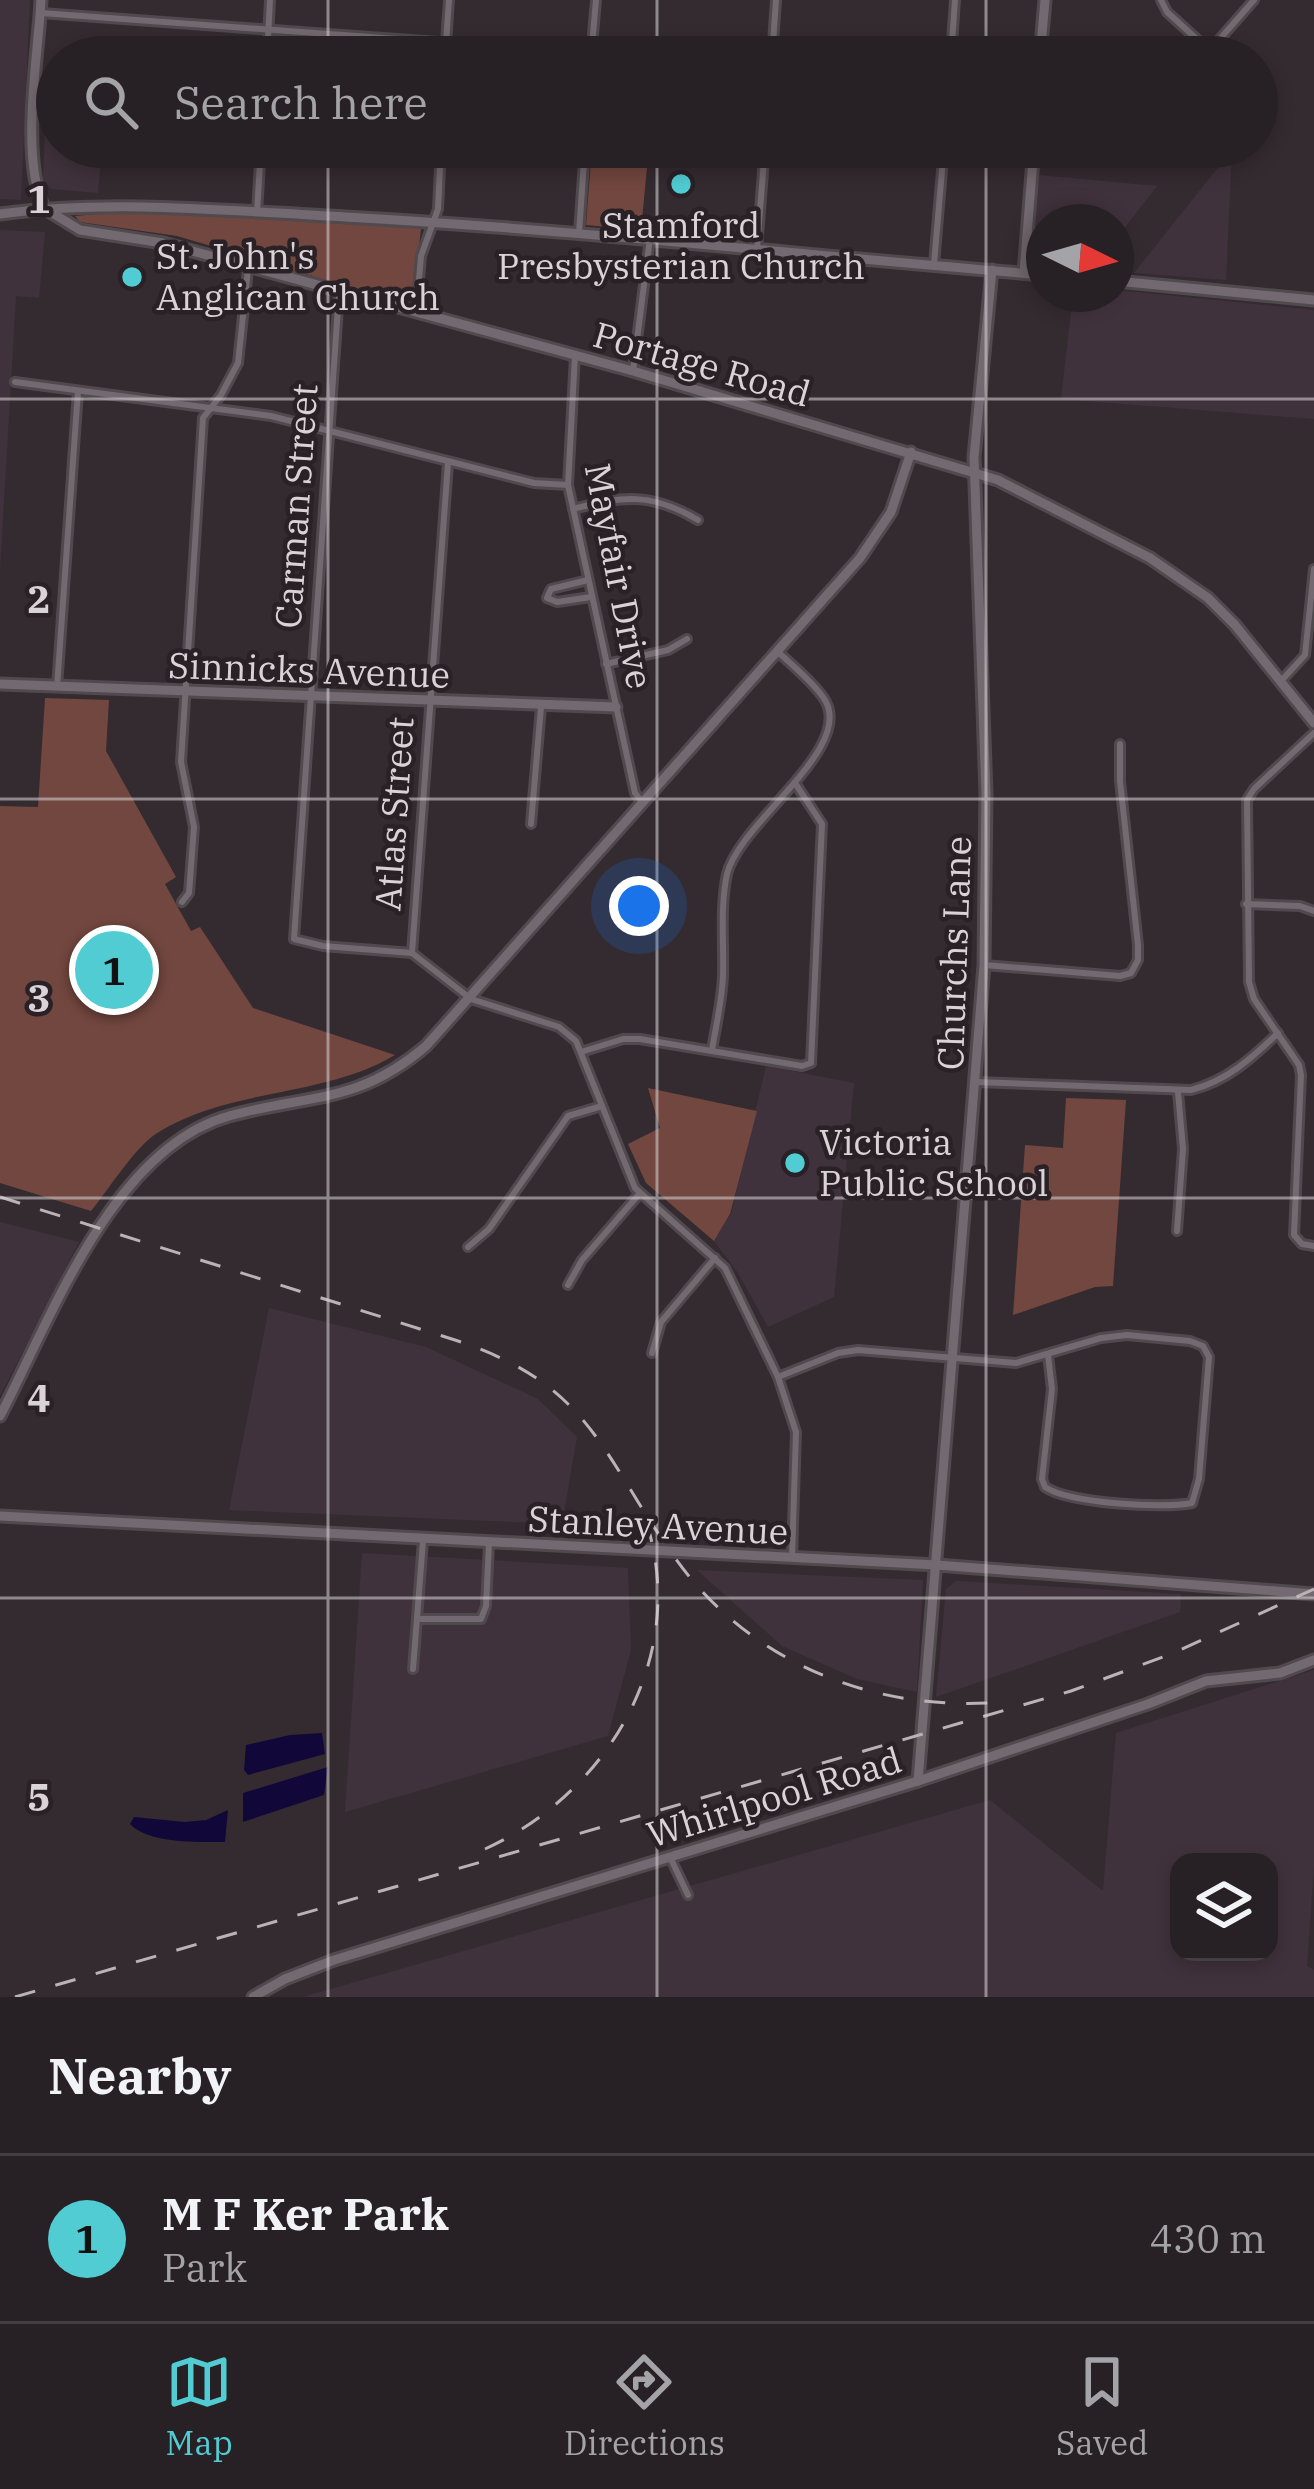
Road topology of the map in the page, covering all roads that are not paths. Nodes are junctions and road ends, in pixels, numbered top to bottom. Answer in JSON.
{"nodes":[{"id":1,"x":41,"y":0,"type":"edge"},
{"id":2,"x":270,"y":0,"type":"edge"},
{"id":3,"x":449,"y":0,"type":"edge"},
{"id":4,"x":596,"y":0,"type":"edge"},
{"id":5,"x":776,"y":0,"type":"edge"},
{"id":6,"x":955,"y":0,"type":"edge"},
{"id":7,"x":1045,"y":0,"type":"edge"},
{"id":8,"x":1161,"y":0,"type":"edge"},
{"id":9,"x":1253,"y":0,"type":"edge"},
{"id":10,"x":40,"y":13,"type":"junction"},
{"id":11,"x":269,"y":29,"type":"junction"},
{"id":12,"x":39,"y":36,"type":"edge"},
{"id":13,"x":268,"y":36,"type":"edge"},
{"id":14,"x":372,"y":36,"type":"edge"},
{"id":15,"x":446,"y":36,"type":"edge"},
{"id":16,"x":593,"y":36,"type":"edge"},
{"id":17,"x":773,"y":36,"type":"edge"},
{"id":18,"x":952,"y":36,"type":"edge"},
{"id":19,"x":1042,"y":36,"type":"edge"},
{"id":20,"x":1190,"y":36,"type":"edge"},
{"id":21,"x":1222,"y":36,"type":"edge"},
{"id":22,"x":36,"y":97,"type":"edge"},
{"id":23,"x":260,"y":168,"type":"edge"},
{"id":24,"x":440,"y":168,"type":"edge"},
{"id":25,"x":584,"y":168,"type":"edge"},
{"id":26,"x":764,"y":168,"type":"edge"},
{"id":27,"x":942,"y":168,"type":"edge"},
{"id":28,"x":1032,"y":168,"type":"edge"},
{"id":29,"x":44,"y":208,"type":"junction"},
{"id":30,"x":257,"y":212,"type":"junction"},
{"id":31,"x":0,"y":214,"type":"edge"},
{"id":32,"x":433,"y":222,"type":"junction"},
{"id":33,"x":579,"y":233,"type":"junction"},
{"id":34,"x":650,"y":238,"type":"junction"},
{"id":35,"x":758,"y":248,"type":"junction"},
{"id":36,"x":934,"y":264,"type":"junction"},
{"id":37,"x":248,"y":269,"type":"junction"},
{"id":38,"x":992,"y":270,"type":"junction"},
{"id":39,"x":1024,"y":273,"type":"joint"},
{"id":40,"x":1134,"y":283,"type":"edge"},
{"id":41,"x":339,"y":293,"type":"junction"},
{"id":42,"x":1314,"y":300,"type":"edge"},
{"id":43,"x":416,"y":313,"type":"junction"},
{"id":44,"x":574,"y":356,"type":"junction"},
{"id":45,"x":632,"y":371,"type":"junction"},
{"id":46,"x":15,"y":382,"type":"dead end"},
{"id":47,"x":78,"y":391,"type":"junction"},
{"id":48,"x":210,"y":407,"type":"junction"},
{"id":49,"x":327,"y":430,"type":"junction"},
{"id":50,"x":911,"y":452,"type":"junction"},
{"id":51,"x":448,"y":463,"type":"junction"},
{"id":52,"x":975,"y":471,"type":"junction"},
{"id":53,"x":568,"y":485,"type":"junction"},
{"id":54,"x":573,"y":509,"type":"junction"},
{"id":55,"x":698,"y":520,"type":"dead end"},
{"id":56,"x":1314,"y":569,"type":"edge"},
{"id":57,"x":588,"y":580,"type":"junction"},
{"id":58,"x":591,"y":597,"type":"junction"},
{"id":59,"x":687,"y":638,"type":"dead end"},
{"id":60,"x":777,"y":651,"type":"junction"},
{"id":61,"x":606,"y":664,"type":"junction"},
{"id":62,"x":1281,"y":681,"type":"junction"},
{"id":63,"x":0,"y":684,"type":"edge"},
{"id":64,"x":57,"y":688,"type":"junction"},
{"id":65,"x":185,"y":692,"type":"junction"},
{"id":66,"x":309,"y":697,"type":"junction"},
{"id":67,"x":429,"y":703,"type":"junction"},
{"id":68,"x":541,"y":706,"type":"junction"},
{"id":69,"x":616,"y":707,"type":"junction"},
{"id":70,"x":1314,"y":723,"type":"edge"},
{"id":71,"x":1314,"y":733,"type":"edge"},
{"id":72,"x":1120,"y":744,"type":"dead end"},
{"id":73,"x":796,"y":783,"type":"junction"},
{"id":74,"x":643,"y":803,"type":"junction"},
{"id":75,"x":531,"y":824,"type":"dead end"},
{"id":76,"x":182,"y":902,"type":"dead end"},
{"id":77,"x":1246,"y":904,"type":"junction"},
{"id":78,"x":1314,"y":911,"type":"edge"},
{"id":79,"x":412,"y":953,"type":"junction"},
{"id":80,"x":984,"y":965,"type":"junction"},
{"id":81,"x":471,"y":999,"type":"junction"},
{"id":82,"x":1278,"y":1033,"type":"junction"},
{"id":83,"x":712,"y":1050,"type":"junction"},
{"id":84,"x":581,"y":1052,"type":"junction"},
{"id":85,"x":976,"y":1082,"type":"junction"},
{"id":86,"x":1178,"y":1092,"type":"junction"},
{"id":87,"x":602,"y":1106,"type":"junction"},
{"id":88,"x":640,"y":1193,"type":"junction"},
{"id":89,"x":1177,"y":1232,"type":"dead end"},
{"id":90,"x":1314,"y":1246,"type":"edge"},
{"id":91,"x":468,"y":1247,"type":"dead end"},
{"id":92,"x":715,"y":1258,"type":"junction"},
{"id":93,"x":568,"y":1285,"type":"dead end"},
{"id":94,"x":652,"y":1353,"type":"dead end"},
{"id":95,"x":1048,"y":1355,"type":"junction"},
{"id":96,"x":955,"y":1358,"type":"junction"},
{"id":97,"x":778,"y":1377,"type":"junction"},
{"id":98,"x":0,"y":1416,"type":"edge"},
{"id":99,"x":0,"y":1516,"type":"edge"},
{"id":100,"x":423,"y":1540,"type":"junction"},
{"id":101,"x":489,"y":1544,"type":"junction"},
{"id":102,"x":792,"y":1558,"type":"junction"},
{"id":103,"x":937,"y":1565,"type":"junction"},
{"id":104,"x":1314,"y":1594,"type":"edge"},
{"id":105,"x":418,"y":1618,"type":"junction"},
{"id":106,"x":1314,"y":1660,"type":"edge"},
{"id":107,"x":413,"y":1669,"type":"dead end"},
{"id":108,"x":918,"y":1781,"type":"junction"},
{"id":109,"x":670,"y":1857,"type":"junction"},
{"id":110,"x":688,"y":1895,"type":"dead end"},
{"id":111,"x":253,"y":1997,"type":"edge"}],
"edges":[{"from":1,"to":10,"type":"street"},
{"from":2,"to":11,"type":"street"},
{"from":3,"to":15,"type":"street"},
{"from":4,"to":16,"type":"street"},
{"from":5,"to":17,"type":"street"},
{"from":6,"to":18,"type":"street"},
{"from":7,"to":19,"type":"street"},
{"from":8,"to":20,"type":"street"},
{"from":9,"to":21,"type":"street"},
{"from":10,"to":11,"type":"street"},
{"from":10,"to":12,"type":"street"},
{"from":11,"to":13,"type":"street"},
{"from":11,"to":14,"type":"street"},
{"from":22,"to":29,"type":"street"},
{"from":23,"to":30,"type":"street"},
{"from":24,"to":32,"type":"street"},
{"from":25,"to":33,"type":"street"},
{"from":26,"to":35,"type":"street"},
{"from":27,"to":36,"type":"street"},
{"from":28,"to":39,"type":"street"},
{"from":29,"to":30,"type":"street"},
{"from":29,"to":31,"type":"street"},
{"from":29,"to":37,"type":"street","name":"Portage Road"},
{"from":30,"to":32,"type":"street"},
{"from":32,"to":33,"type":"street"},
{"from":32,"to":43,"type":"street"},
{"from":33,"to":34,"type":"street"},
{"from":34,"to":35,"type":"street"},
{"from":34,"to":45,"type":"street"},
{"from":35,"to":36,"type":"street"},
{"from":36,"to":38,"type":"street"},
{"from":37,"to":41,"type":"street","name":"Portage Road"},
{"from":37,"to":48,"type":"street"},
{"from":38,"to":39,"type":"street"},
{"from":38,"to":52,"type":"street","name":"Churchs Lane"},
{"from":40,"to":42,"type":"street"},
{"from":41,"to":43,"type":"street","name":"Portage Road"},
{"from":41,"to":49,"type":"street","name":"Carman Street"},
{"from":43,"to":44,"type":"street","name":"Portage Road"},
{"from":44,"to":45,"type":"street","name":"Portage Road"},
{"from":44,"to":53,"type":"street","name":"Mayfair Drive"},
{"from":45,"to":50,"type":"street","name":"Portage Road"},
{"from":46,"to":47,"type":"street"},
{"from":47,"to":48,"type":"street"},
{"from":47,"to":64,"type":"street"},
{"from":48,"to":49,"type":"street"},
{"from":48,"to":65,"type":"street"},
{"from":49,"to":51,"type":"street"},
{"from":49,"to":66,"type":"street","name":"Carman Street"},
{"from":50,"to":52,"type":"street","name":"Portage Road"},
{"from":50,"to":60,"type":"street"},
{"from":51,"to":53,"type":"street"},
{"from":51,"to":67,"type":"street","name":"Atlas Street"},
{"from":52,"to":62,"type":"street","name":"Portage Road"},
{"from":52,"to":80,"type":"street","name":"Churchs Lane"},
{"from":53,"to":54,"type":"street","name":"Mayfair Drive"},
{"from":54,"to":55,"type":"street"},
{"from":54,"to":57,"type":"street","name":"Mayfair Drive"},
{"from":56,"to":62,"type":"street"},
{"from":57,"to":58,"type":"street","name":"Mayfair Drive"},
{"from":57,"to":58,"type":"street"},
{"from":58,"to":61,"type":"street","name":"Mayfair Drive"},
{"from":59,"to":61,"type":"street"},
{"from":60,"to":73,"type":"street"},
{"from":60,"to":74,"type":"street"},
{"from":61,"to":69,"type":"street","name":"Mayfair Drive"},
{"from":62,"to":70,"type":"street","name":"Portage Road"},
{"from":63,"to":64,"type":"street","name":"Sinnicks Avenue"},
{"from":64,"to":65,"type":"street","name":"Sinnicks Avenue"},
{"from":65,"to":66,"type":"street","name":"Sinnicks Avenue"},
{"from":65,"to":76,"type":"street"},
{"from":66,"to":67,"type":"street","name":"Sinnicks Avenue"},
{"from":66,"to":79,"type":"street","name":"Carman Street"},
{"from":67,"to":68,"type":"street","name":"Sinnicks Avenue"},
{"from":67,"to":79,"type":"street","name":"Atlas Street"},
{"from":68,"to":69,"type":"street","name":"Sinnicks Avenue"},
{"from":68,"to":75,"type":"street"},
{"from":69,"to":74,"type":"street","name":"Mayfair Drive"},
{"from":71,"to":77,"type":"street"},
{"from":72,"to":80,"type":"street"},
{"from":73,"to":83,"type":"street"},
{"from":73,"to":83,"type":"street"},
{"from":74,"to":81,"type":"street"},
{"from":77,"to":78,"type":"street"},
{"from":77,"to":82,"type":"street"},
{"from":79,"to":81,"type":"street"},
{"from":80,"to":85,"type":"street","name":"Churchs Lane"},
{"from":81,"to":84,"type":"street"},
{"from":81,"to":98,"type":"street"},
{"from":82,"to":86,"type":"street"},
{"from":82,"to":90,"type":"street"},
{"from":83,"to":84,"type":"street"},
{"from":84,"to":87,"type":"street"},
{"from":85,"to":86,"type":"street"},
{"from":85,"to":96,"type":"street","name":"Churchs Lane"},
{"from":86,"to":89,"type":"street"},
{"from":87,"to":88,"type":"street"},
{"from":87,"to":91,"type":"street"},
{"from":88,"to":92,"type":"street"},
{"from":88,"to":93,"type":"street"},
{"from":92,"to":94,"type":"street"},
{"from":92,"to":97,"type":"street"},
{"from":95,"to":95,"type":"street"},
{"from":95,"to":96,"type":"street"},
{"from":96,"to":97,"type":"street"},
{"from":96,"to":103,"type":"street","name":"Churchs Lane"},
{"from":97,"to":102,"type":"street"},
{"from":99,"to":100,"type":"street","name":"Stanley Avenue"},
{"from":100,"to":101,"type":"street","name":"Stanley Avenue"},
{"from":100,"to":105,"type":"street"},
{"from":101,"to":102,"type":"street","name":"Stanley Avenue"},
{"from":101,"to":105,"type":"street"},
{"from":102,"to":103,"type":"street","name":"Stanley Avenue"},
{"from":103,"to":104,"type":"street","name":"Stanley Avenue"},
{"from":103,"to":108,"type":"street","name":"Churchs Lane"},
{"from":105,"to":107,"type":"street"},
{"from":106,"to":108,"type":"street","name":"Whirlpool Road"},
{"from":108,"to":109,"type":"street","name":"Whirlpool Road"},
{"from":109,"to":110,"type":"street"},
{"from":109,"to":111,"type":"street","name":"Whirlpool Road"}]}
